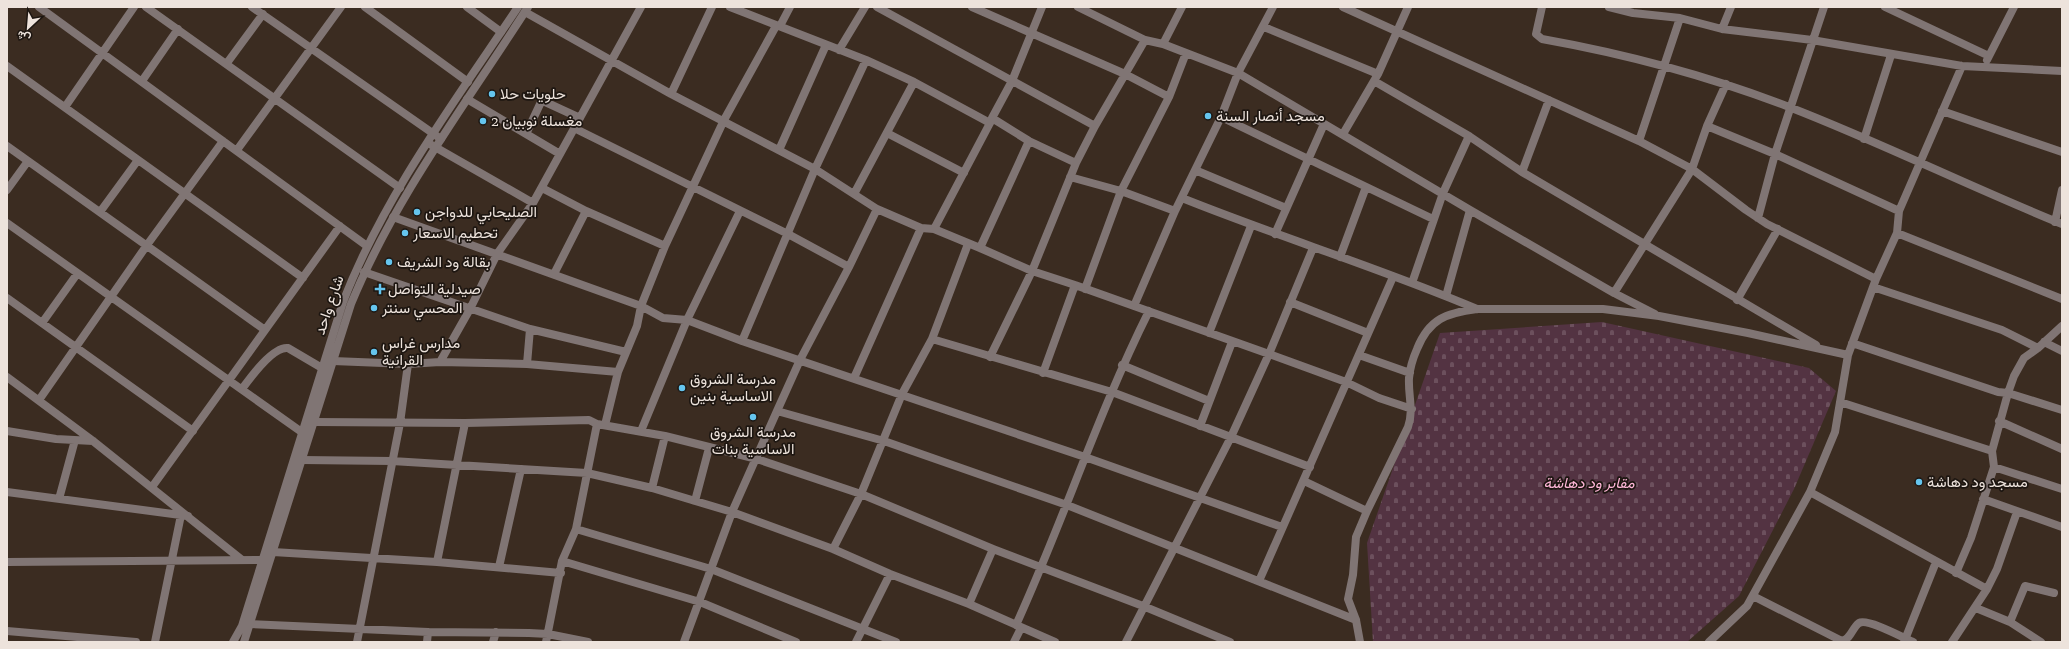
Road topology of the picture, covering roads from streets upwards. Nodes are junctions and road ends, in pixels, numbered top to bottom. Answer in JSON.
{"nodes":[{"id":1,"x":39,"y":7,"type":"edge"},
{"id":2,"x":134,"y":7,"type":"edge"},
{"id":3,"x":146,"y":7,"type":"edge"},
{"id":4,"x":252,"y":7,"type":"edge"},
{"id":5,"x":341,"y":7,"type":"edge"},
{"id":6,"x":365,"y":7,"type":"edge"},
{"id":7,"x":468,"y":7,"type":"edge"},
{"id":8,"x":641,"y":7,"type":"edge"},
{"id":9,"x":712,"y":7,"type":"edge"},
{"id":10,"x":730,"y":7,"type":"edge"},
{"id":11,"x":790,"y":7,"type":"edge"},
{"id":12,"x":864,"y":7,"type":"edge"},
{"id":13,"x":877,"y":7,"type":"edge"},
{"id":14,"x":972,"y":7,"type":"edge"},
{"id":15,"x":1042,"y":7,"type":"edge"},
{"id":16,"x":1078,"y":7,"type":"edge"},
{"id":17,"x":1182,"y":7,"type":"edge"},
{"id":18,"x":1273,"y":7,"type":"edge"},
{"id":19,"x":1343,"y":7,"type":"edge"},
{"id":20,"x":1408,"y":7,"type":"edge"},
{"id":21,"x":1542,"y":7,"type":"edge"},
{"id":22,"x":1609,"y":7,"type":"edge"},
{"id":23,"x":1731,"y":7,"type":"edge"},
{"id":24,"x":1824,"y":7,"type":"edge"},
{"id":25,"x":2014,"y":7,"type":"edge"},
{"id":26,"x":1890,"y":8,"type":"edge"},
{"id":27,"x":524,"y":9,"type":"edge"},
{"id":28,"x":1634,"y":10,"type":"edge"},
{"id":29,"x":263,"y":14,"type":"junction"},
{"id":30,"x":1680,"y":18,"type":"junction"},
{"id":31,"x":510,"y":19,"type":"junction"},
{"id":32,"x":517,"y":24,"type":"junction"},
{"id":33,"x":778,"y":26,"type":"junction"},
{"id":34,"x":1264,"y":27,"type":"junction"},
{"id":35,"x":178,"y":29,"type":"junction"},
{"id":36,"x":1722,"y":29,"type":"junction"},
{"id":37,"x":1397,"y":31,"type":"junction"},
{"id":38,"x":501,"y":32,"type":"junction"},
{"id":39,"x":1031,"y":33,"type":"junction"},
{"id":40,"x":1145,"y":40,"type":"junction"},
{"id":41,"x":1812,"y":40,"type":"junction"},
{"id":42,"x":1163,"y":44,"type":"junction"},
{"id":43,"x":826,"y":45,"type":"junction"},
{"id":44,"x":312,"y":49,"type":"junction"},
{"id":45,"x":839,"y":50,"type":"junction"},
{"id":46,"x":1186,"y":52,"type":"junction"},
{"id":47,"x":103,"y":54,"type":"junction"},
{"id":48,"x":1891,"y":55,"type":"junction"},
{"id":49,"x":1989,"y":56,"type":"junction"},
{"id":50,"x":866,"y":60,"type":"junction"},
{"id":51,"x":612,"y":61,"type":"junction"},
{"id":52,"x":227,"y":63,"type":"junction"},
{"id":53,"x":1664,"y":65,"type":"junction"},
{"id":54,"x":7,"y":66,"type":"edge"},
{"id":55,"x":1962,"y":66,"type":"junction"},
{"id":56,"x":1986,"y":66,"type":"junction"},
{"id":57,"x":2062,"y":72,"type":"edge"},
{"id":58,"x":1238,"y":73,"type":"junction"},
{"id":59,"x":1125,"y":74,"type":"junction"},
{"id":60,"x":1376,"y":77,"type":"junction"},
{"id":61,"x":1012,"y":81,"type":"junction"},
{"id":62,"x":142,"y":82,"type":"junction"},
{"id":63,"x":468,"y":82,"type":"junction"},
{"id":64,"x":914,"y":82,"type":"junction"},
{"id":65,"x":1726,"y":84,"type":"junction"},
{"id":66,"x":671,"y":94,"type":"junction"},
{"id":67,"x":1168,"y":97,"type":"junction"},
{"id":68,"x":275,"y":98,"type":"junction"},
{"id":69,"x":467,"y":99,"type":"junction"},
{"id":70,"x":1549,"y":100,"type":"junction"},
{"id":71,"x":65,"y":107,"type":"junction"},
{"id":72,"x":1790,"y":107,"type":"junction"},
{"id":73,"x":1942,"y":111,"type":"junction"},
{"id":74,"x":1221,"y":117,"type":"junction"},
{"id":75,"x":580,"y":118,"type":"junction"},
{"id":76,"x":724,"y":120,"type":"junction"},
{"id":77,"x":991,"y":120,"type":"junction"},
{"id":78,"x":1324,"y":124,"type":"junction"},
{"id":79,"x":1095,"y":126,"type":"junction"},
{"id":80,"x":1707,"y":126,"type":"junction"},
{"id":81,"x":574,"y":128,"type":"junction"},
{"id":82,"x":434,"y":134,"type":"junction"},
{"id":83,"x":526,"y":134,"type":"junction"},
{"id":84,"x":887,"y":134,"type":"junction"},
{"id":85,"x":1343,"y":134,"type":"junction"},
{"id":86,"x":1469,"y":136,"type":"junction"},
{"id":87,"x":442,"y":139,"type":"junction"},
{"id":88,"x":1864,"y":139,"type":"junction"},
{"id":89,"x":223,"y":141,"type":"junction"},
{"id":90,"x":1029,"y":141,"type":"junction"},
{"id":91,"x":1639,"y":141,"type":"junction"},
{"id":92,"x":428,"y":143,"type":"junction"},
{"id":93,"x":7,"y":146,"type":"edge"},
{"id":94,"x":436,"y":147,"type":"junction"},
{"id":95,"x":237,"y":150,"type":"junction"},
{"id":96,"x":778,"y":150,"type":"junction"},
{"id":97,"x":2062,"y":152,"type":"edge"},
{"id":98,"x":560,"y":154,"type":"junction"},
{"id":99,"x":1775,"y":154,"type":"junction"},
{"id":100,"x":1308,"y":159,"type":"junction"},
{"id":101,"x":138,"y":160,"type":"junction"},
{"id":102,"x":28,"y":161,"type":"junction"},
{"id":103,"x":1921,"y":161,"type":"junction"},
{"id":104,"x":1076,"y":163,"type":"junction"},
{"id":105,"x":815,"y":169,"type":"junction"},
{"id":106,"x":1692,"y":169,"type":"junction"},
{"id":107,"x":1195,"y":170,"type":"junction"},
{"id":108,"x":1522,"y":172,"type":"junction"},
{"id":109,"x":964,"y":173,"type":"junction"},
{"id":110,"x":1070,"y":177,"type":"junction"},
{"id":111,"x":1366,"y":187,"type":"junction"},
{"id":112,"x":400,"y":188,"type":"junction"},
{"id":113,"x":542,"y":188,"type":"junction"},
{"id":114,"x":693,"y":188,"type":"junction"},
{"id":115,"x":7,"y":190,"type":"edge"},
{"id":116,"x":2062,"y":190,"type":"edge"},
{"id":117,"x":1121,"y":191,"type":"junction"},
{"id":118,"x":1443,"y":193,"type":"junction"},
{"id":119,"x":185,"y":194,"type":"junction"},
{"id":120,"x":854,"y":194,"type":"junction"},
{"id":121,"x":1182,"y":198,"type":"junction"},
{"id":122,"x":533,"y":203,"type":"junction"},
{"id":123,"x":1286,"y":208,"type":"junction"},
{"id":124,"x":877,"y":209,"type":"junction"},
{"id":125,"x":1175,"y":210,"type":"junction"},
{"id":126,"x":1470,"y":210,"type":"junction"},
{"id":127,"x":586,"y":211,"type":"junction"},
{"id":128,"x":740,"y":211,"type":"junction"},
{"id":129,"x":100,"y":212,"type":"junction"},
{"id":130,"x":1899,"y":212,"type":"junction"},
{"id":131,"x":393,"y":217,"type":"junction"},
{"id":132,"x":1433,"y":218,"type":"junction"},
{"id":133,"x":1758,"y":218,"type":"junction"},
{"id":134,"x":7,"y":223,"type":"edge"},
{"id":135,"x":2059,"y":223,"type":"edge"},
{"id":136,"x":340,"y":226,"type":"junction"},
{"id":137,"x":1251,"y":226,"type":"junction"},
{"id":138,"x":921,"y":228,"type":"junction"},
{"id":139,"x":934,"y":229,"type":"junction"},
{"id":140,"x":1778,"y":229,"type":"junction"},
{"id":141,"x":1897,"y":233,"type":"junction"},
{"id":142,"x":788,"y":234,"type":"junction"},
{"id":143,"x":1275,"y":234,"type":"junction"},
{"id":144,"x":968,"y":244,"type":"junction"},
{"id":145,"x":1645,"y":244,"type":"junction"},
{"id":146,"x":147,"y":245,"type":"junction"},
{"id":147,"x":367,"y":246,"type":"junction"},
{"id":148,"x":664,"y":246,"type":"junction"},
{"id":149,"x":980,"y":248,"type":"junction"},
{"id":150,"x":1313,"y":248,"type":"junction"},
{"id":151,"x":496,"y":254,"type":"junction"},
{"id":152,"x":1340,"y":257,"type":"junction"},
{"id":153,"x":849,"y":268,"type":"junction"},
{"id":154,"x":1032,"y":271,"type":"junction"},
{"id":155,"x":364,"y":272,"type":"junction"},
{"id":156,"x":77,"y":274,"type":"junction"},
{"id":157,"x":554,"y":274,"type":"junction"},
{"id":158,"x":1393,"y":276,"type":"junction"},
{"id":159,"x":303,"y":278,"type":"junction"},
{"id":160,"x":1412,"y":283,"type":"junction"},
{"id":161,"x":1875,"y":283,"type":"junction"},
{"id":162,"x":1076,"y":285,"type":"junction"},
{"id":163,"x":1085,"y":289,"type":"junction"},
{"id":164,"x":1614,"y":293,"type":"junction"},
{"id":165,"x":1446,"y":296,"type":"junction"},
{"id":166,"x":7,"y":298,"type":"edge"},
{"id":167,"x":110,"y":298,"type":"junction"},
{"id":168,"x":2062,"y":299,"type":"edge"},
{"id":169,"x":1737,"y":300,"type":"junction"},
{"id":170,"x":1290,"y":302,"type":"junction"},
{"id":171,"x":641,"y":306,"type":"junction"},
{"id":172,"x":1134,"y":306,"type":"junction"},
{"id":173,"x":470,"y":309,"type":"junction"},
{"id":174,"x":1477,"y":309,"type":"junction"},
{"id":175,"x":1149,"y":312,"type":"junction"},
{"id":176,"x":1659,"y":316,"type":"junction"},
{"id":177,"x":687,"y":320,"type":"junction"},
{"id":178,"x":42,"y":323,"type":"junction"},
{"id":179,"x":2062,"y":326,"type":"edge"},
{"id":180,"x":530,"y":329,"type":"junction"},
{"id":181,"x":265,"y":330,"type":"junction"},
{"id":182,"x":1209,"y":333,"type":"junction"},
{"id":183,"x":1368,"y":333,"type":"junction"},
{"id":184,"x":932,"y":339,"type":"junction"},
{"id":185,"x":742,"y":341,"type":"junction"},
{"id":186,"x":1232,"y":342,"type":"junction"},
{"id":187,"x":1852,"y":342,"type":"junction"},
{"id":188,"x":2041,"y":345,"type":"junction"},
{"id":189,"x":76,"y":347,"type":"junction"},
{"id":190,"x":1824,"y":350,"type":"junction"},
{"id":191,"x":2062,"y":351,"type":"edge"},
{"id":192,"x":626,"y":352,"type":"junction"},
{"id":193,"x":1269,"y":354,"type":"junction"},
{"id":194,"x":1359,"y":355,"type":"junction"},
{"id":195,"x":1848,"y":355,"type":"junction"},
{"id":196,"x":990,"y":357,"type":"junction"},
{"id":197,"x":331,"y":358,"type":"junction"},
{"id":198,"x":800,"y":360,"type":"junction"},
{"id":199,"x":440,"y":362,"type":"junction"},
{"id":200,"x":408,"y":364,"type":"junction"},
{"id":201,"x":527,"y":364,"type":"junction"},
{"id":202,"x":1122,"y":366,"type":"junction"},
{"id":203,"x":322,"y":368,"type":"junction"},
{"id":204,"x":618,"y":372,"type":"junction"},
{"id":205,"x":1043,"y":373,"type":"junction"},
{"id":206,"x":1410,"y":373,"type":"junction"},
{"id":207,"x":7,"y":377,"type":"edge"},
{"id":208,"x":854,"y":378,"type":"junction"},
{"id":209,"x":229,"y":381,"type":"junction"},
{"id":210,"x":1346,"y":382,"type":"junction"},
{"id":211,"x":7,"y":386,"type":"edge"},
{"id":212,"x":21,"y":387,"type":"junction"},
{"id":213,"x":242,"y":389,"type":"junction"},
{"id":214,"x":1112,"y":392,"type":"junction"},
{"id":215,"x":2008,"y":393,"type":"junction"},
{"id":216,"x":902,"y":394,"type":"junction"},
{"id":217,"x":39,"y":400,"type":"junction"},
{"id":218,"x":1209,"y":401,"type":"junction"},
{"id":219,"x":1840,"y":402,"type":"junction"},
{"id":220,"x":1412,"y":409,"type":"junction"},
{"id":221,"x":2062,"y":410,"type":"edge"},
{"id":222,"x":777,"y":411,"type":"junction"},
{"id":223,"x":1999,"y":421,"type":"junction"},
{"id":224,"x":314,"y":422,"type":"junction"},
{"id":225,"x":400,"y":423,"type":"junction"},
{"id":226,"x":465,"y":423,"type":"junction"},
{"id":227,"x":601,"y":425,"type":"junction"},
{"id":228,"x":1200,"y":426,"type":"junction"},
{"id":229,"x":7,"y":431,"type":"edge"},
{"id":230,"x":193,"y":431,"type":"junction"},
{"id":231,"x":641,"y":431,"type":"junction"},
{"id":232,"x":303,"y":433,"type":"junction"},
{"id":233,"x":665,"y":436,"type":"junction"},
{"id":234,"x":1231,"y":437,"type":"junction"},
{"id":235,"x":75,"y":440,"type":"junction"},
{"id":236,"x":93,"y":441,"type":"junction"},
{"id":237,"x":884,"y":441,"type":"junction"},
{"id":238,"x":709,"y":448,"type":"junction"},
{"id":239,"x":2062,"y":448,"type":"edge"},
{"id":240,"x":1992,"y":451,"type":"junction"},
{"id":241,"x":1084,"y":457,"type":"junction"},
{"id":242,"x":757,"y":459,"type":"junction"},
{"id":243,"x":302,"y":460,"type":"junction"},
{"id":244,"x":392,"y":461,"type":"junction"},
{"id":245,"x":458,"y":465,"type":"junction"},
{"id":246,"x":1310,"y":466,"type":"junction"},
{"id":247,"x":1994,"y":467,"type":"junction"},
{"id":248,"x":521,"y":470,"type":"junction"},
{"id":249,"x":587,"y":473,"type":"junction"},
{"id":250,"x":1304,"y":481,"type":"junction"},
{"id":251,"x":152,"y":487,"type":"junction"},
{"id":252,"x":652,"y":488,"type":"junction"},
{"id":253,"x":2062,"y":489,"type":"edge"},
{"id":254,"x":7,"y":492,"type":"edge"},
{"id":255,"x":1810,"y":492,"type":"junction"},
{"id":256,"x":861,"y":494,"type":"junction"},
{"id":257,"x":1983,"y":499,"type":"junction"},
{"id":258,"x":59,"y":500,"type":"junction"},
{"id":259,"x":1200,"y":500,"type":"junction"},
{"id":260,"x":695,"y":501,"type":"junction"},
{"id":261,"x":1068,"y":505,"type":"junction"},
{"id":262,"x":1367,"y":511,"type":"junction"},
{"id":263,"x":732,"y":512,"type":"junction"},
{"id":264,"x":2017,"y":512,"type":"junction"},
{"id":265,"x":184,"y":516,"type":"junction"},
{"id":266,"x":1282,"y":527,"type":"junction"},
{"id":267,"x":2062,"y":527,"type":"edge"},
{"id":268,"x":576,"y":529,"type":"junction"},
{"id":269,"x":1174,"y":546,"type":"junction"},
{"id":270,"x":832,"y":549,"type":"junction"},
{"id":271,"x":993,"y":549,"type":"junction"},
{"id":272,"x":273,"y":552,"type":"junction"},
{"id":273,"x":374,"y":557,"type":"junction"},
{"id":274,"x":173,"y":560,"type":"junction"},
{"id":275,"x":242,"y":560,"type":"junction"},
{"id":276,"x":263,"y":560,"type":"junction"},
{"id":277,"x":562,"y":561,"type":"junction"},
{"id":278,"x":7,"y":562,"type":"edge"},
{"id":279,"x":437,"y":562,"type":"junction"},
{"id":280,"x":1936,"y":562,"type":"junction"},
{"id":281,"x":499,"y":567,"type":"junction"},
{"id":282,"x":1042,"y":568,"type":"junction"},
{"id":283,"x":711,"y":569,"type":"junction"},
{"id":284,"x":561,"y":573,"type":"junction"},
{"id":285,"x":1956,"y":573,"type":"junction"},
{"id":286,"x":890,"y":574,"type":"junction"},
{"id":287,"x":1259,"y":581,"type":"junction"},
{"id":288,"x":1987,"y":589,"type":"junction"},
{"id":289,"x":2054,"y":593,"type":"dead end"},
{"id":290,"x":1753,"y":596,"type":"junction"},
{"id":291,"x":700,"y":602,"type":"junction"},
{"id":292,"x":969,"y":604,"type":"junction"},
{"id":293,"x":1143,"y":606,"type":"junction"},
{"id":294,"x":1976,"y":608,"type":"junction"},
{"id":295,"x":1356,"y":620,"type":"junction"},
{"id":296,"x":2010,"y":622,"type":"junction"},
{"id":297,"x":250,"y":624,"type":"junction"},
{"id":298,"x":862,"y":627,"type":"junction"},
{"id":299,"x":1018,"y":627,"type":"junction"},
{"id":300,"x":359,"y":628,"type":"junction"},
{"id":301,"x":7,"y":631,"type":"edge"},
{"id":302,"x":428,"y":632,"type":"junction"},
{"id":303,"x":496,"y":632,"type":"junction"},
{"id":304,"x":53,"y":638,"type":"edge"},
{"id":305,"x":547,"y":638,"type":"edge"},
{"id":306,"x":784,"y":640,"type":"edge"},
{"id":307,"x":1907,"y":641,"type":"edge"},
{"id":308,"x":2036,"y":641,"type":"edge"},
{"id":309,"x":136,"y":642,"type":"edge"},
{"id":310,"x":155,"y":642,"type":"edge"},
{"id":311,"x":233,"y":642,"type":"edge"},
{"id":312,"x":244,"y":642,"type":"edge"},
{"id":313,"x":357,"y":642,"type":"edge"},
{"id":314,"x":427,"y":642,"type":"edge"},
{"id":315,"x":493,"y":642,"type":"edge"},
{"id":316,"x":588,"y":642,"type":"edge"},
{"id":317,"x":684,"y":642,"type":"edge"},
{"id":318,"x":796,"y":642,"type":"edge"},
{"id":319,"x":856,"y":642,"type":"edge"},
{"id":320,"x":896,"y":642,"type":"edge"},
{"id":321,"x":1014,"y":642,"type":"edge"},
{"id":322,"x":1055,"y":642,"type":"edge"},
{"id":323,"x":1126,"y":642,"type":"edge"},
{"id":324,"x":1230,"y":642,"type":"edge"},
{"id":325,"x":1360,"y":642,"type":"edge"},
{"id":326,"x":1709,"y":642,"type":"edge"},
{"id":327,"x":1952,"y":642,"type":"edge"}],
"edges":[{"from":1,"to":47,"type":"street"},
{"from":2,"to":47,"type":"street"},
{"from":3,"to":35,"type":"street"},
{"from":4,"to":29,"type":"street"},
{"from":5,"to":44,"type":"street"},
{"from":6,"to":63,"type":"street"},
{"from":7,"to":38,"type":"street"},
{"from":8,"to":51,"type":"street"},
{"from":9,"to":66,"type":"street"},
{"from":10,"to":33,"type":"street"},
{"from":11,"to":33,"type":"street"},
{"from":12,"to":45,"type":"street"},
{"from":13,"to":61,"type":"street"},
{"from":14,"to":39,"type":"street"},
{"from":15,"to":39,"type":"street"},
{"from":16,"to":40,"type":"street"},
{"from":17,"to":42,"type":"street"},
{"from":18,"to":34,"type":"street"},
{"from":19,"to":37,"type":"street"},
{"from":20,"to":37,"type":"street"},
{"from":21,"to":53,"type":"street"},
{"from":22,"to":28,"type":"street"},
{"from":23,"to":36,"type":"street"},
{"from":24,"to":41,"type":"street"},
{"from":25,"to":49,"type":"street"},
{"from":26,"to":49,"type":"street"},
{"from":27,"to":31,"type":"street","name":"شارع واحد"},
{"from":27,"to":32,"type":"street","name":"شارع واحد"},
{"from":27,"to":51,"type":"street"},
{"from":28,"to":30,"type":"street"},
{"from":29,"to":44,"type":"street"},
{"from":29,"to":52,"type":"street"},
{"from":30,"to":36,"type":"street"},
{"from":30,"to":53,"type":"street"},
{"from":31,"to":32,"type":"street"},
{"from":31,"to":38,"type":"street","name":"شارع واحد"},
{"from":32,"to":69,"type":"street","name":"شارع واحد"},
{"from":33,"to":43,"type":"street"},
{"from":33,"to":76,"type":"street"},
{"from":34,"to":58,"type":"street"},
{"from":34,"to":60,"type":"street"},
{"from":35,"to":52,"type":"street"},
{"from":35,"to":62,"type":"street"},
{"from":36,"to":41,"type":"street"},
{"from":37,"to":60,"type":"street"},
{"from":37,"to":70,"type":"street"},
{"from":38,"to":63,"type":"street","name":"شارع واحد"},
{"from":39,"to":59,"type":"street"},
{"from":39,"to":61,"type":"street"},
{"from":40,"to":42,"type":"street"},
{"from":40,"to":59,"type":"street"},
{"from":41,"to":48,"type":"street"},
{"from":41,"to":72,"type":"street"},
{"from":42,"to":46,"type":"street"},
{"from":43,"to":45,"type":"street"},
{"from":43,"to":96,"type":"street"},
{"from":44,"to":68,"type":"street"},
{"from":44,"to":82,"type":"street"},
{"from":45,"to":50,"type":"street"},
{"from":46,"to":58,"type":"street"},
{"from":46,"to":67,"type":"street"},
{"from":47,"to":62,"type":"street"},
{"from":47,"to":71,"type":"street"},
{"from":48,"to":55,"type":"street"},
{"from":48,"to":88,"type":"street"},
{"from":49,"to":56,"type":"street"},
{"from":50,"to":64,"type":"street"},
{"from":50,"to":105,"type":"street"},
{"from":51,"to":66,"type":"street"},
{"from":51,"to":75,"type":"street"},
{"from":52,"to":68,"type":"street"},
{"from":53,"to":65,"type":"street"},
{"from":53,"to":91,"type":"street"},
{"from":54,"to":71,"type":"street"},
{"from":55,"to":56,"type":"street"},
{"from":55,"to":73,"type":"street"},
{"from":56,"to":57,"type":"street"},
{"from":58,"to":74,"type":"street"},
{"from":58,"to":78,"type":"street"},
{"from":59,"to":67,"type":"street"},
{"from":59,"to":79,"type":"street"},
{"from":60,"to":85,"type":"street"},
{"from":60,"to":86,"type":"street"},
{"from":61,"to":77,"type":"street"},
{"from":61,"to":79,"type":"street"},
{"from":62,"to":89,"type":"street"},
{"from":63,"to":82,"type":"street","name":"شارع واحد"},
{"from":64,"to":77,"type":"street"},
{"from":64,"to":84,"type":"street"},
{"from":65,"to":72,"type":"street"},
{"from":65,"to":80,"type":"street"},
{"from":66,"to":76,"type":"street"},
{"from":67,"to":117,"type":"street"},
{"from":68,"to":95,"type":"street"},
{"from":68,"to":112,"type":"street"},
{"from":69,"to":83,"type":"street"},
{"from":69,"to":87,"type":"street","name":"شارع واحد"},
{"from":70,"to":91,"type":"street"},
{"from":70,"to":108,"type":"street"},
{"from":71,"to":101,"type":"street"},
{"from":72,"to":88,"type":"street"},
{"from":72,"to":99,"type":"street"},
{"from":73,"to":97,"type":"street"},
{"from":73,"to":103,"type":"street"},
{"from":74,"to":100,"type":"street"},
{"from":74,"to":107,"type":"street"},
{"from":75,"to":81,"type":"street"},
{"from":75,"to":83,"type":"street"},
{"from":76,"to":96,"type":"street"},
{"from":76,"to":114,"type":"street"},
{"from":77,"to":90,"type":"street"},
{"from":77,"to":109,"type":"street"},
{"from":78,"to":85,"type":"street"},
{"from":78,"to":100,"type":"street"},
{"from":79,"to":104,"type":"street"},
{"from":80,"to":99,"type":"street"},
{"from":80,"to":106,"type":"street"},
{"from":81,"to":98,"type":"street"},
{"from":81,"to":114,"type":"street"},
{"from":82,"to":87,"type":"street"},
{"from":82,"to":92,"type":"street","name":"شارع واحد"},
{"from":83,"to":98,"type":"street"},
{"from":84,"to":109,"type":"street"},
{"from":84,"to":120,"type":"street"},
{"from":85,"to":118,"type":"street"},
{"from":86,"to":108,"type":"street"},
{"from":86,"to":118,"type":"street"},
{"from":87,"to":94,"type":"street","name":"شارع واحد"},
{"from":88,"to":103,"type":"street"},
{"from":89,"to":95,"type":"street"},
{"from":89,"to":119,"type":"street"},
{"from":90,"to":104,"type":"street"},
{"from":90,"to":149,"type":"street"},
{"from":91,"to":106,"type":"street"},
{"from":92,"to":94,"type":"street"},
{"from":92,"to":112,"type":"street","name":"شارع واحد"},
{"from":93,"to":102,"type":"street"},
{"from":94,"to":122,"type":"street"},
{"from":94,"to":131,"type":"street","name":"شارع واحد"},
{"from":95,"to":136,"type":"street"},
{"from":96,"to":105,"type":"street"},
{"from":98,"to":113,"type":"street"},
{"from":99,"to":130,"type":"street"},
{"from":99,"to":133,"type":"street"},
{"from":100,"to":111,"type":"street"},
{"from":100,"to":123,"type":"street"},
{"from":101,"to":119,"type":"street"},
{"from":101,"to":129,"type":"street"},
{"from":102,"to":115,"type":"street"},
{"from":102,"to":129,"type":"street"},
{"from":103,"to":130,"type":"street"},
{"from":103,"to":135,"type":"street"},
{"from":104,"to":110,"type":"street"},
{"from":105,"to":120,"type":"street"},
{"from":105,"to":142,"type":"street"},
{"from":106,"to":133,"type":"street"},
{"from":106,"to":145,"type":"street"},
{"from":107,"to":121,"type":"street"},
{"from":107,"to":123,"type":"street"},
{"from":108,"to":145,"type":"street"},
{"from":109,"to":139,"type":"street"},
{"from":110,"to":117,"type":"street"},
{"from":110,"to":154,"type":"street"},
{"from":111,"to":132,"type":"street"},
{"from":111,"to":152,"type":"street"},
{"from":112,"to":147,"type":"street","name":"شارع واحد"},
{"from":113,"to":122,"type":"street"},
{"from":113,"to":127,"type":"street"},
{"from":114,"to":128,"type":"street"},
{"from":114,"to":148,"type":"street"},
{"from":116,"to":135,"type":"street"},
{"from":117,"to":125,"type":"street"},
{"from":117,"to":163,"type":"street"},
{"from":118,"to":126,"type":"street"},
{"from":118,"to":132,"type":"street"},
{"from":119,"to":146,"type":"street"},
{"from":119,"to":159,"type":"street"},
{"from":120,"to":124,"type":"street"},
{"from":121,"to":125,"type":"street"},
{"from":121,"to":137,"type":"street"},
{"from":122,"to":151,"type":"street"},
{"from":123,"to":143,"type":"street"},
{"from":124,"to":138,"type":"street"},
{"from":124,"to":153,"type":"street"},
{"from":125,"to":172,"type":"street"},
{"from":126,"to":164,"type":"street"},
{"from":126,"to":165,"type":"street"},
{"from":127,"to":148,"type":"street"},
{"from":127,"to":157,"type":"street"},
{"from":128,"to":142,"type":"street"},
{"from":128,"to":177,"type":"street"},
{"from":129,"to":146,"type":"street"},
{"from":130,"to":141,"type":"street"},
{"from":131,"to":151,"type":"street"},
{"from":131,"to":155,"type":"street","name":"شارع واحد"},
{"from":132,"to":160,"type":"street"},
{"from":133,"to":140,"type":"street"},
{"from":134,"to":156,"type":"street"},
{"from":136,"to":147,"type":"street"},
{"from":136,"to":159,"type":"street"},
{"from":137,"to":143,"type":"street"},
{"from":137,"to":182,"type":"street"},
{"from":138,"to":139,"type":"street"},
{"from":138,"to":208,"type":"street"},
{"from":139,"to":144,"type":"street"},
{"from":140,"to":161,"type":"street"},
{"from":140,"to":169,"type":"street"},
{"from":141,"to":161,"type":"street"},
{"from":141,"to":168,"type":"street"},
{"from":142,"to":153,"type":"street"},
{"from":142,"to":185,"type":"street"},
{"from":143,"to":150,"type":"street"},
{"from":144,"to":149,"type":"street"},
{"from":144,"to":184,"type":"street"},
{"from":145,"to":164,"type":"street"},
{"from":145,"to":169,"type":"street"},
{"from":146,"to":167,"type":"street"},
{"from":146,"to":181,"type":"street"},
{"from":147,"to":197,"type":"street","name":"شارع واحد"},
{"from":148,"to":171,"type":"street"},
{"from":149,"to":154,"type":"street"},
{"from":150,"to":152,"type":"street"},
{"from":150,"to":170,"type":"street"},
{"from":151,"to":157,"type":"street"},
{"from":151,"to":173,"type":"street"},
{"from":152,"to":158,"type":"street"},
{"from":153,"to":198,"type":"street"},
{"from":154,"to":162,"type":"street"},
{"from":154,"to":196,"type":"street"},
{"from":155,"to":173,"type":"street"},
{"from":155,"to":197,"type":"street","name":"شارع واحد"},
{"from":156,"to":167,"type":"street"},
{"from":156,"to":178,"type":"street"},
{"from":157,"to":171,"type":"street"},
{"from":158,"to":160,"type":"street"},
{"from":158,"to":183,"type":"street"},
{"from":159,"to":181,"type":"street"},
{"from":160,"to":165,"type":"street"},
{"from":161,"to":187,"type":"street"},
{"from":161,"to":188,"type":"street"},
{"from":162,"to":163,"type":"street"},
{"from":162,"to":205,"type":"street"},
{"from":163,"to":172,"type":"street"},
{"from":164,"to":176,"type":"street"},
{"from":165,"to":174,"type":"street"},
{"from":166,"to":178,"type":"street"},
{"from":167,"to":189,"type":"street"},
{"from":167,"to":209,"type":"street"},
{"from":169,"to":190,"type":"street"},
{"from":170,"to":183,"type":"street"},
{"from":170,"to":193,"type":"street"},
{"from":171,"to":177,"type":"street"},
{"from":171,"to":192,"type":"street"},
{"from":172,"to":175,"type":"street"},
{"from":173,"to":180,"type":"street"},
{"from":173,"to":199,"type":"street"},
{"from":174,"to":176,"type":"street"},
{"from":174,"to":206,"type":"street"},
{"from":175,"to":182,"type":"street"},
{"from":175,"to":202,"type":"street"},
{"from":176,"to":190,"type":"street"},
{"from":177,"to":185,"type":"street"},
{"from":177,"to":231,"type":"street"},
{"from":178,"to":189,"type":"street"},
{"from":179,"to":188,"type":"street"},
{"from":180,"to":192,"type":"street"},
{"from":180,"to":201,"type":"street"},
{"from":181,"to":209,"type":"street"},
{"from":182,"to":186,"type":"street"},
{"from":183,"to":194,"type":"street"},
{"from":184,"to":196,"type":"street"},
{"from":184,"to":216,"type":"street"},
{"from":185,"to":198,"type":"street"},
{"from":186,"to":193,"type":"street"},
{"from":186,"to":218,"type":"street"},
{"from":187,"to":195,"type":"street"},
{"from":187,"to":215,"type":"street"},
{"from":188,"to":191,"type":"street"},
{"from":188,"to":215,"type":"street"},
{"from":189,"to":217,"type":"street"},
{"from":189,"to":230,"type":"street"},
{"from":190,"to":195,"type":"street"},
{"from":192,"to":204,"type":"street"},
{"from":193,"to":210,"type":"street"},
{"from":193,"to":234,"type":"street"},
{"from":194,"to":206,"type":"street"},
{"from":194,"to":210,"type":"street"},
{"from":195,"to":219,"type":"street"},
{"from":196,"to":205,"type":"street"},
{"from":197,"to":200,"type":"street"},
{"from":197,"to":203,"type":"street","name":"شارع واحد"},
{"from":197,"to":224,"type":"street","name":"شارع واحد"},
{"from":198,"to":208,"type":"street"},
{"from":198,"to":222,"type":"street"},
{"from":199,"to":200,"type":"street"},
{"from":199,"to":201,"type":"street"},
{"from":200,"to":225,"type":"street"},
{"from":201,"to":204,"type":"street"},
{"from":202,"to":214,"type":"street"},
{"from":202,"to":218,"type":"street"},
{"from":203,"to":213,"type":"street"},
{"from":203,"to":232,"type":"street","name":"شارع واحد"},
{"from":204,"to":227,"type":"street"},
{"from":205,"to":214,"type":"street"},
{"from":206,"to":220,"type":"street"},
{"from":207,"to":212,"type":"street"},
{"from":208,"to":216,"type":"street"},
{"from":209,"to":213,"type":"street"},
{"from":209,"to":230,"type":"street"},
{"from":210,"to":220,"type":"street"},
{"from":210,"to":246,"type":"street"},
{"from":211,"to":212,"type":"street"},
{"from":212,"to":217,"type":"street"},
{"from":213,"to":232,"type":"street"},
{"from":214,"to":228,"type":"street"},
{"from":214,"to":241,"type":"street"},
{"from":215,"to":221,"type":"street"},
{"from":215,"to":223,"type":"street"},
{"from":216,"to":237,"type":"street"},
{"from":216,"to":241,"type":"street"},
{"from":217,"to":236,"type":"street"},
{"from":218,"to":228,"type":"street"},
{"from":219,"to":240,"type":"street"},
{"from":219,"to":255,"type":"street"},
{"from":220,"to":262,"type":"street"},
{"from":222,"to":237,"type":"street"},
{"from":222,"to":242,"type":"street"},
{"from":223,"to":239,"type":"street"},
{"from":223,"to":240,"type":"street"},
{"from":224,"to":225,"type":"street"},
{"from":224,"to":243,"type":"street","name":"شارع واحد"},
{"from":225,"to":226,"type":"street"},
{"from":225,"to":244,"type":"street"},
{"from":226,"to":227,"type":"street"},
{"from":226,"to":245,"type":"street"},
{"from":227,"to":231,"type":"street"},
{"from":227,"to":249,"type":"street"},
{"from":228,"to":234,"type":"street"},
{"from":229,"to":235,"type":"street"},
{"from":230,"to":251,"type":"street"},
{"from":231,"to":233,"type":"street"},
{"from":232,"to":276,"type":"street","name":"شارع واحد"},
{"from":233,"to":238,"type":"street"},
{"from":233,"to":252,"type":"street"},
{"from":234,"to":246,"type":"street"},
{"from":234,"to":259,"type":"street"},
{"from":235,"to":236,"type":"street"},
{"from":235,"to":258,"type":"street"},
{"from":236,"to":251,"type":"street"},
{"from":237,"to":256,"type":"street"},
{"from":237,"to":261,"type":"street"},
{"from":238,"to":242,"type":"street"},
{"from":238,"to":260,"type":"street"},
{"from":240,"to":247,"type":"street"},
{"from":241,"to":259,"type":"street"},
{"from":241,"to":261,"type":"street"},
{"from":242,"to":256,"type":"street"},
{"from":242,"to":263,"type":"street"},
{"from":243,"to":244,"type":"street"},
{"from":243,"to":272,"type":"street","name":"شارع واحد"},
{"from":244,"to":245,"type":"street"},
{"from":244,"to":273,"type":"street"},
{"from":245,"to":248,"type":"street"},
{"from":245,"to":279,"type":"street"},
{"from":246,"to":250,"type":"street"},
{"from":247,"to":253,"type":"street"},
{"from":247,"to":257,"type":"street"},
{"from":248,"to":249,"type":"street"},
{"from":248,"to":281,"type":"street"},
{"from":249,"to":252,"type":"street"},
{"from":249,"to":268,"type":"street"},
{"from":250,"to":262,"type":"street"},
{"from":250,"to":266,"type":"street"},
{"from":251,"to":265,"type":"street"},
{"from":252,"to":260,"type":"street"},
{"from":254,"to":258,"type":"street"},
{"from":255,"to":280,"type":"street"},
{"from":255,"to":290,"type":"street"},
{"from":256,"to":270,"type":"street"},
{"from":256,"to":271,"type":"street"},
{"from":257,"to":264,"type":"street"},
{"from":257,"to":285,"type":"street"},
{"from":258,"to":265,"type":"street"},
{"from":259,"to":266,"type":"street"},
{"from":259,"to":269,"type":"street"},
{"from":260,"to":263,"type":"street"},
{"from":261,"to":269,"type":"street"},
{"from":261,"to":282,"type":"street"},
{"from":262,"to":295,"type":"street"},
{"from":263,"to":270,"type":"street"},
{"from":263,"to":283,"type":"street"},
{"from":264,"to":267,"type":"street"},
{"from":264,"to":288,"type":"street"},
{"from":265,"to":274,"type":"street"},
{"from":265,"to":275,"type":"street"},
{"from":266,"to":287,"type":"street"},
{"from":268,"to":277,"type":"street"},
{"from":268,"to":283,"type":"street"},
{"from":269,"to":287,"type":"street"},
{"from":269,"to":293,"type":"street"},
{"from":270,"to":286,"type":"street"},
{"from":271,"to":282,"type":"street"},
{"from":271,"to":292,"type":"street"},
{"from":272,"to":273,"type":"street"},
{"from":272,"to":276,"type":"street"},
{"from":272,"to":297,"type":"street","name":"شارع واحد"},
{"from":273,"to":279,"type":"street"},
{"from":273,"to":300,"type":"street"},
{"from":274,"to":275,"type":"street"},
{"from":274,"to":278,"type":"street"},
{"from":274,"to":310,"type":"street"},
{"from":275,"to":276,"type":"street"},
{"from":276,"to":311,"type":"street","name":"شارع واحد"},
{"from":277,"to":284,"type":"street"},
{"from":277,"to":291,"type":"street"},
{"from":279,"to":281,"type":"street"},
{"from":280,"to":285,"type":"street"},
{"from":280,"to":307,"type":"street"},
{"from":281,"to":284,"type":"street"},
{"from":282,"to":293,"type":"street"},
{"from":282,"to":299,"type":"street"},
{"from":283,"to":291,"type":"street"},
{"from":283,"to":298,"type":"street"},
{"from":284,"to":305,"type":"street"},
{"from":285,"to":288,"type":"street"},
{"from":286,"to":292,"type":"street"},
{"from":286,"to":298,"type":"street"},
{"from":287,"to":295,"type":"street"},
{"from":288,"to":294,"type":"street"},
{"from":289,"to":296,"type":"street"},
{"from":290,"to":307,"type":"street"},
{"from":290,"to":326,"type":"street"},
{"from":291,"to":306,"type":"street"},
{"from":291,"to":317,"type":"street"},
{"from":292,"to":299,"type":"street"},
{"from":293,"to":323,"type":"street"},
{"from":293,"to":324,"type":"street"},
{"from":294,"to":296,"type":"street"},
{"from":294,"to":327,"type":"street"},
{"from":295,"to":325,"type":"street"},
{"from":296,"to":308,"type":"street"},
{"from":297,"to":300,"type":"street"},
{"from":297,"to":312,"type":"street","name":"شارع واحد"},
{"from":298,"to":319,"type":"street"},
{"from":298,"to":320,"type":"street"},
{"from":299,"to":321,"type":"street"},
{"from":299,"to":322,"type":"street"},
{"from":300,"to":302,"type":"street"},
{"from":300,"to":313,"type":"street"},
{"from":301,"to":304,"type":"street"},
{"from":302,"to":303,"type":"street"},
{"from":302,"to":314,"type":"street"},
{"from":303,"to":305,"type":"street"},
{"from":303,"to":315,"type":"street"},
{"from":304,"to":309,"type":"street"},
{"from":305,"to":316,"type":"street"},
{"from":306,"to":318,"type":"street"}]}
